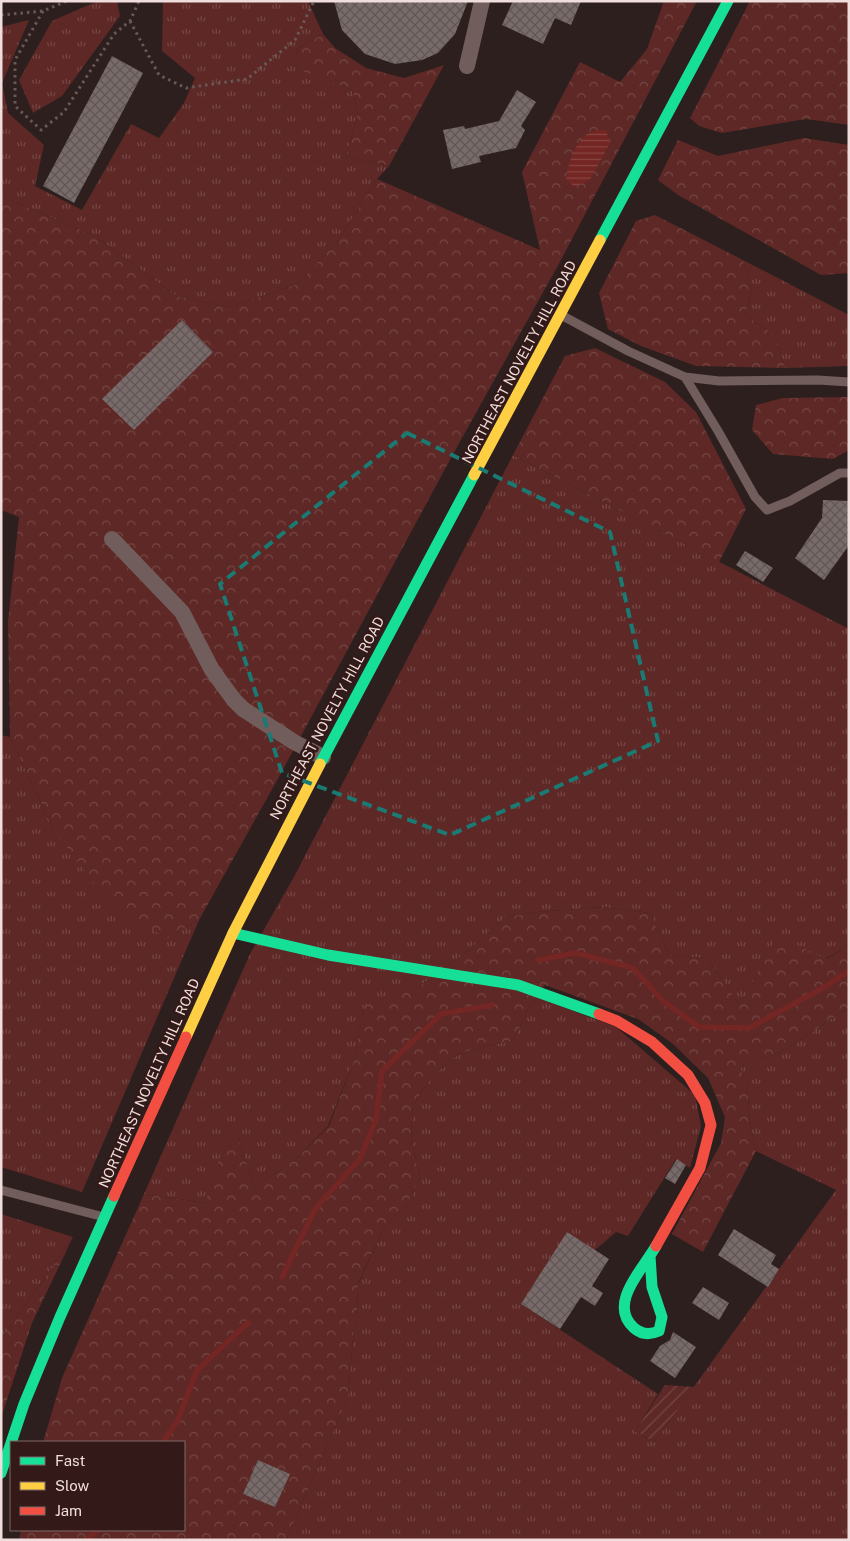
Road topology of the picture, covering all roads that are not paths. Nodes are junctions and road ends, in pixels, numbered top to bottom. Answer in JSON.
{"nodes":[{"id":1,"x":482,"y":1,"type":"edge"},
{"id":2,"x":728,"y":1,"type":"edge"},
{"id":3,"x":467,"y":66,"type":"dead end"},
{"id":4,"x":561,"y":315,"type":"junction"},
{"id":5,"x":685,"y":377,"type":"junction"},
{"id":6,"x":849,"y":382,"type":"edge"},
{"id":7,"x":849,"y":473,"type":"edge"},
{"id":8,"x":112,"y":539,"type":"dead end"},
{"id":9,"x":323,"y":757,"type":"junction"},
{"id":10,"x":233,"y":934,"type":"junction"},
{"id":11,"x":1,"y":1190,"type":"edge"},
{"id":12,"x":104,"y":1218,"type":"junction"},
{"id":13,"x":650,"y":1256,"type":"junction"},
{"id":14,"x":12,"y":1441,"type":"edge"},
{"id":15,"x":10,"y":1446,"type":"edge"},
{"id":16,"x":1,"y":1473,"type":"edge"}],
"edges":[{"from":1,"to":3,"type":"street"},
{"from":2,"to":4,"type":"main road","name":"NORTHEAST NOVELTY HILL ROAD"},
{"from":4,"to":5,"type":"lane"},
{"from":4,"to":9,"type":"main road","name":"NORTHEAST NOVELTY HILL ROAD"},
{"from":5,"to":6,"type":"lane"},
{"from":5,"to":7,"type":"lane"},
{"from":8,"to":9,"type":"street"},
{"from":9,"to":10,"type":"main road","name":"NORTHEAST NOVELTY HILL ROAD"},
{"from":10,"to":12,"type":"main road","name":"NORTHEAST NOVELTY HILL ROAD"},
{"from":10,"to":13,"type":"main road"},
{"from":11,"to":12,"type":"lane"},
{"from":12,"to":14,"type":"main road","name":"NORTHEAST NOVELTY HILL ROAD"},
{"from":13,"to":13,"type":"main road"},
{"from":15,"to":16,"type":"main road","name":"NORTHEAST NOVELTY HILL ROAD"}]}
